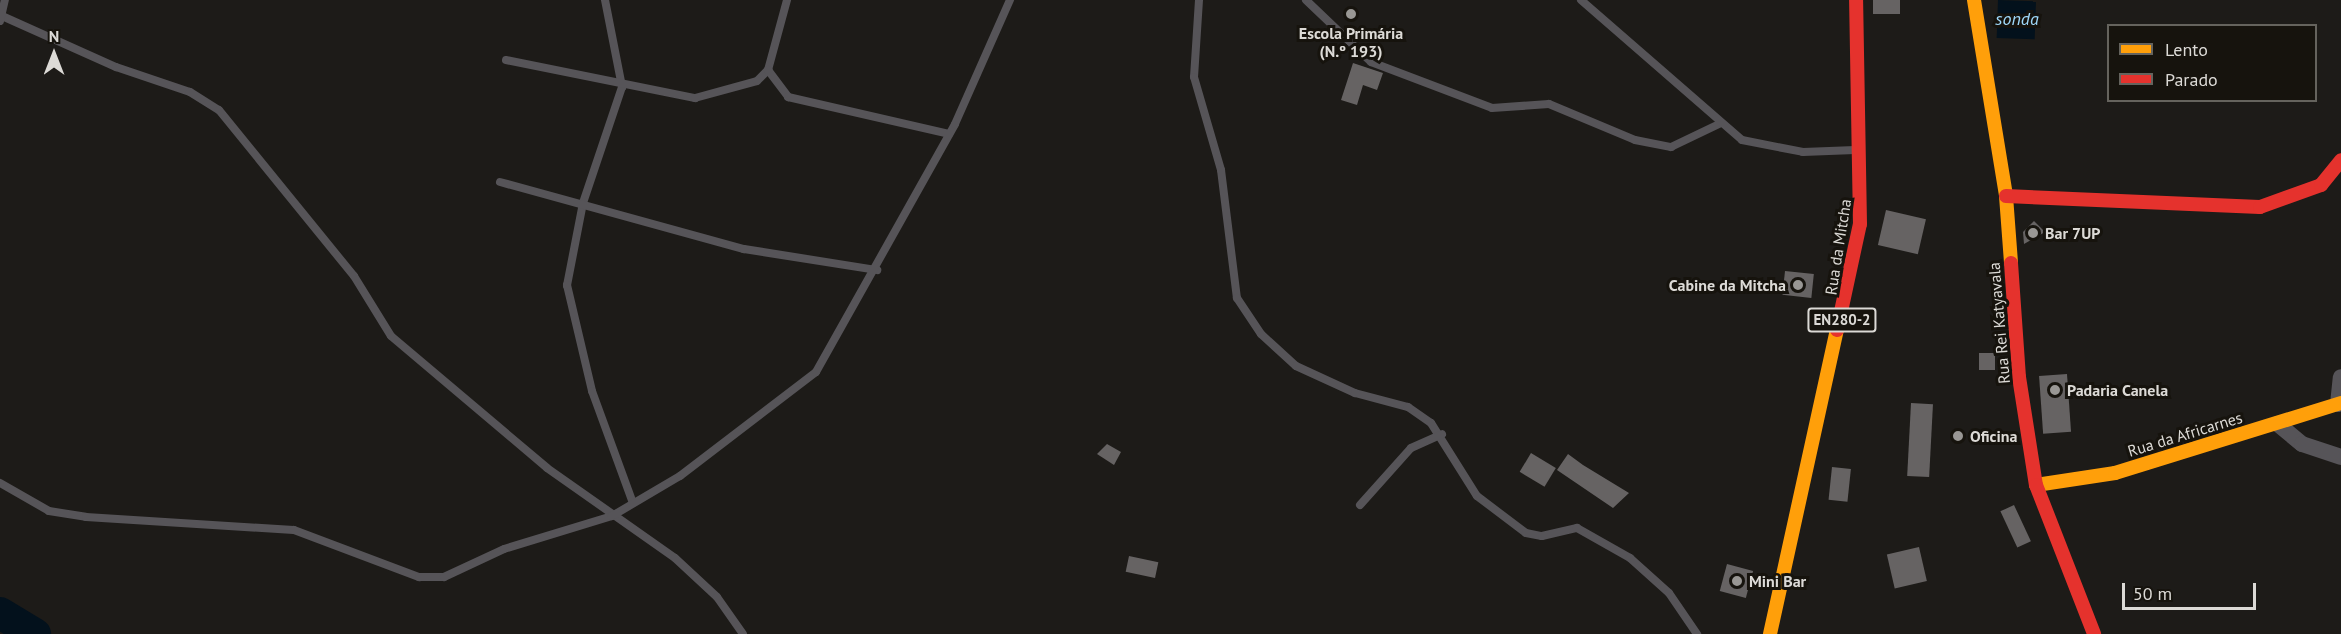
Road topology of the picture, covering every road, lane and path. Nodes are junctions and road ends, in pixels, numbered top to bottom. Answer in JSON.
{"nodes":[{"id":1,"x":5,"y":0,"type":"edge"},
{"id":2,"x":605,"y":0,"type":"edge"},
{"id":3,"x":787,"y":0,"type":"edge"},
{"id":4,"x":1010,"y":0,"type":"edge"},
{"id":5,"x":1199,"y":0,"type":"edge"},
{"id":6,"x":1306,"y":0,"type":"edge"},
{"id":7,"x":1581,"y":0,"type":"edge"},
{"id":8,"x":1856,"y":0,"type":"edge"},
{"id":9,"x":1974,"y":0,"type":"edge"},
{"id":10,"x":1,"y":19,"type":"edge"},
{"id":11,"x":506,"y":60,"type":"dead end"},
{"id":12,"x":768,"y":70,"type":"junction"},
{"id":13,"x":622,"y":87,"type":"junction"},
{"id":14,"x":1721,"y":123,"type":"junction"},
{"id":15,"x":949,"y":134,"type":"junction"},
{"id":16,"x":1862,"y":150,"type":"junction"},
{"id":17,"x":2341,"y":160,"type":"edge"},
{"id":18,"x":500,"y":182,"type":"dead end"},
{"id":19,"x":2006,"y":196,"type":"junction"},
{"id":20,"x":583,"y":203,"type":"junction"},
{"id":21,"x":877,"y":270,"type":"junction"},
{"id":22,"x":2341,"y":377,"type":"edge"},
{"id":23,"x":2340,"y":404,"type":"edge"},
{"id":24,"x":2278,"y":423,"type":"junction"},
{"id":25,"x":1442,"y":434,"type":"junction"},
{"id":26,"x":2341,"y":457,"type":"edge"},
{"id":27,"x":0,"y":483,"type":"edge"},
{"id":28,"x":2036,"y":485,"type":"junction"},
{"id":29,"x":633,"y":503,"type":"junction"},
{"id":30,"x":1360,"y":505,"type":"dead end"},
{"id":31,"x":612,"y":516,"type":"junction"},
{"id":32,"x":743,"y":634,"type":"edge"},
{"id":33,"x":1697,"y":634,"type":"edge"},
{"id":34,"x":1770,"y":634,"type":"edge"},
{"id":35,"x":2094,"y":634,"type":"edge"}],
"edges":[{"from":1,"to":10,"type":"lane"},
{"from":2,"to":13,"type":"lane"},
{"from":3,"to":12,"type":"lane"},
{"from":4,"to":15,"type":"lane"},
{"from":5,"to":25,"type":"lane"},
{"from":6,"to":14,"type":"lane"},
{"from":7,"to":14,"type":"lane"},
{"from":8,"to":16,"type":"main road","name":"Rua da Mitcha","number":"EN280-2"},
{"from":9,"to":19,"type":"main road","name":"Rua Rei Katyavala"},
{"from":10,"to":31,"type":"lane"},
{"from":11,"to":13,"type":"lane"},
{"from":12,"to":13,"type":"lane"},
{"from":12,"to":15,"type":"lane"},
{"from":13,"to":20,"type":"lane"},
{"from":14,"to":16,"type":"lane"},
{"from":15,"to":21,"type":"lane"},
{"from":16,"to":34,"type":"main road","name":"Rua da Mitcha","number":"EN280-2"},
{"from":17,"to":19,"type":"main road"},
{"from":18,"to":20,"type":"lane"},
{"from":19,"to":28,"type":"main road","name":"Rua Rei Katyavala"},
{"from":20,"to":21,"type":"lane"},
{"from":20,"to":29,"type":"lane"},
{"from":21,"to":29,"type":"lane"},
{"from":22,"to":23,"type":"street"},
{"from":23,"to":24,"type":"main road","name":"Rua da Africarnes"},
{"from":24,"to":26,"type":"street"},
{"from":24,"to":28,"type":"main road","name":"Rua da Africarnes"},
{"from":25,"to":30,"type":"lane"},
{"from":25,"to":33,"type":"lane"},
{"from":27,"to":31,"type":"lane"},
{"from":28,"to":35,"type":"main road","name":"Rua Rei Katyavala"},
{"from":29,"to":31,"type":"lane"},
{"from":31,"to":32,"type":"lane"}]}
